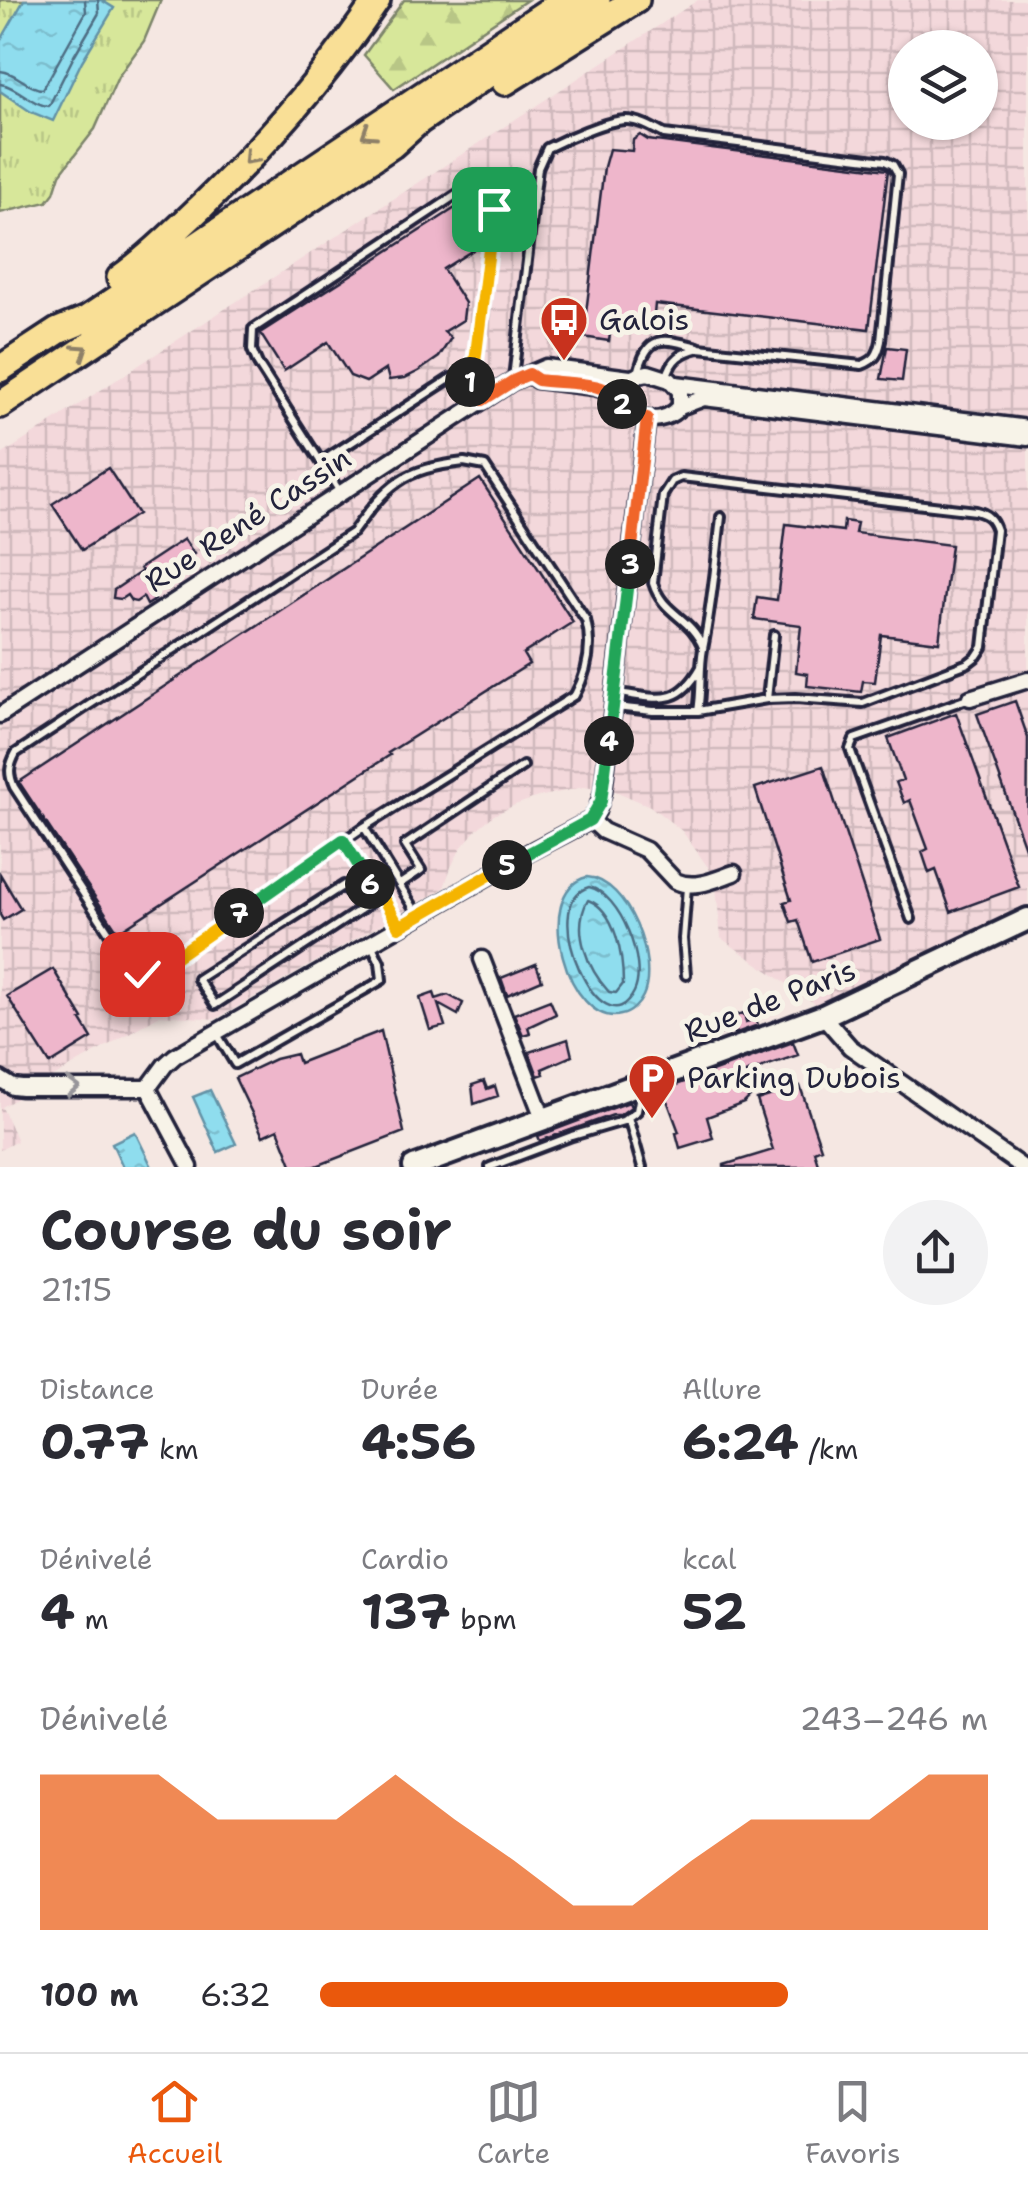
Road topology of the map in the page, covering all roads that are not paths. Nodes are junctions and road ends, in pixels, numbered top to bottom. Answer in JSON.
{"nodes":[{"id":1,"x":377,"y":0,"type":"edge"},
{"id":2,"x":565,"y":0,"type":"edge"},
{"id":3,"x":596,"y":0,"type":"edge"},
{"id":4,"x":636,"y":0,"type":"edge"},
{"id":5,"x":392,"y":145,"type":"junction"},
{"id":6,"x":58,"y":330,"type":"junction"},
{"id":7,"x":700,"y":348,"type":"junction"},
{"id":8,"x":0,"y":369,"type":"edge"},
{"id":9,"x":529,"y":374,"type":"junction"},
{"id":10,"x":634,"y":376,"type":"junction"},
{"id":11,"x":467,"y":377,"type":"junction"},
{"id":12,"x":513,"y":381,"type":"junction"},
{"id":13,"x":671,"y":381,"type":"junction"},
{"id":14,"x":620,"y":398,"type":"junction"},
{"id":15,"x":483,"y":400,"type":"junction"},
{"id":16,"x":0,"y":405,"type":"edge"},
{"id":17,"x":680,"y":406,"type":"junction"},
{"id":18,"x":647,"y":418,"type":"junction"},
{"id":19,"x":1028,"y":428,"type":"edge"},
{"id":20,"x":1028,"y":438,"type":"edge"},
{"id":21,"x":321,"y":462,"type":"junction"},
{"id":22,"x":340,"y":492,"type":"junction"},
{"id":23,"x":721,"y":517,"type":"dead end"},
{"id":24,"x":774,"y":634,"type":"dead end"},
{"id":25,"x":703,"y":647,"type":"junction"},
{"id":26,"x":701,"y":666,"type":"junction"},
{"id":27,"x":1028,"y":680,"type":"edge"},
{"id":28,"x":970,"y":698,"type":"joint"},
{"id":29,"x":767,"y":699,"type":"junction"},
{"id":30,"x":614,"y":700,"type":"junction"},
{"id":31,"x":698,"y":711,"type":"junction"},
{"id":32,"x":0,"y":715,"type":"edge"},
{"id":33,"x":523,"y":766,"type":"dead end"},
{"id":34,"x":590,"y":820,"type":"junction"},
{"id":35,"x":364,"y":826,"type":"junction"},
{"id":36,"x":343,"y":840,"type":"junction"},
{"id":37,"x":734,"y":873,"type":"dead end"},
{"id":38,"x":400,"y":884,"type":"junction"},
{"id":39,"x":687,"y":886,"type":"junction"},
{"id":40,"x":382,"y":896,"type":"junction"},
{"id":41,"x":360,"y":910,"type":"junction"},
{"id":42,"x":418,"y":916,"type":"junction"},
{"id":43,"x":911,"y":919,"type":"dead end"},
{"id":44,"x":1028,"y":919,"type":"edge"},
{"id":45,"x":399,"y":927,"type":"junction"},
{"id":46,"x":370,"y":944,"type":"junction"},
{"id":47,"x":482,"y":959,"type":"dead end"},
{"id":48,"x":686,"y":975,"type":"dead end"},
{"id":49,"x":823,"y":1016,"type":"junction"},
{"id":50,"x":216,"y":1032,"type":"junction"},
{"id":51,"x":0,"y":1079,"type":"edge"},
{"id":52,"x":634,"y":1086,"type":"junction"},
{"id":53,"x":148,"y":1088,"type":"junction"},
{"id":54,"x":628,"y":1117,"type":"junction"},
{"id":55,"x":543,"y":1118,"type":"junction"},
{"id":56,"x":190,"y":1166,"type":"edge"},
{"id":57,"x":414,"y":1167,"type":"edge"},
{"id":58,"x":490,"y":1167,"type":"edge"},
{"id":59,"x":642,"y":1167,"type":"edge"},
{"id":60,"x":1022,"y":1167,"type":"edge"}],
"edges":[{"from":1,"to":6,"type":"highway","one_way":true},
{"from":2,"to":6,"type":"highway","one_way":true},
{"from":3,"to":5,"type":"highway"},
{"from":4,"to":5,"type":"highway"},
{"from":16,"to":5,"type":"highway","one_way":true},
{"from":6,"to":8,"type":"highway"},
{"from":7,"to":10,"type":"lane"},
{"from":7,"to":12,"type":"lane"},
{"from":7,"to":13,"type":"lane"},
{"from":9,"to":10,"type":"street"},
{"from":9,"to":12,"type":"street","name":"Rue René Cassin"},
{"from":9,"to":14,"type":"street"},
{"from":10,"to":13,"type":"street"},
{"from":10,"to":14,"type":"street"},
{"from":11,"to":15,"type":"lane"},
{"from":11,"to":21,"type":"lane"},
{"from":11,"to":21,"type":"lane"},
{"from":12,"to":15,"type":"street","name":"Rue René Cassin"},
{"from":13,"to":17,"type":"street"},
{"from":13,"to":19,"type":"street"},
{"from":14,"to":18,"type":"street"},
{"from":15,"to":22,"type":"street","name":"Rue René Cassin"},
{"from":17,"to":18,"type":"street"},
{"from":17,"to":20,"type":"street"},
{"from":18,"to":30,"type":"street"},
{"from":21,"to":22,"type":"lane"},
{"from":22,"to":32,"type":"street","name":"Rue René Cassin"},
{"from":23,"to":25,"type":"lane"},
{"from":24,"to":29,"type":"lane"},
{"from":25,"to":26,"type":"lane"},
{"from":25,"to":29,"type":"lane"},
{"from":26,"to":30,"type":"lane"},
{"from":26,"to":31,"type":"lane"},
{"from":27,"to":28,"type":"street"},
{"from":28,"to":43,"type":"lane"},
{"from":29,"to":31,"type":"lane"},
{"from":30,"to":31,"type":"lane"},
{"from":30,"to":34,"type":"street"},
{"from":33,"to":38,"type":"lane"},
{"from":34,"to":39,"type":"street"},
{"from":34,"to":42,"type":"street"},
{"from":35,"to":36,"type":"lane"},
{"from":35,"to":36,"type":"lane"},
{"from":35,"to":38,"type":"lane"},
{"from":36,"to":40,"type":"lane"},
{"from":37,"to":39,"type":"street"},
{"from":38,"to":42,"type":"lane"},
{"from":39,"to":48,"type":"lane"},
{"from":40,"to":41,"type":"lane"},
{"from":40,"to":45,"type":"lane"},
{"from":41,"to":41,"type":"lane"},
{"from":42,"to":45,"type":"street"},
{"from":44,"to":49,"type":"street","name":"Rue de Paris"},
{"from":45,"to":46,"type":"street"},
{"from":46,"to":50,"type":"street"},
{"from":46,"to":50,"type":"lane"},
{"from":47,"to":55,"type":"street"},
{"from":49,"to":52,"type":"street","name":"Rue de Paris"},
{"from":49,"to":60,"type":"street"},
{"from":50,"to":53,"type":"street"},
{"from":51,"to":53,"type":"street","one_way":true},
{"from":52,"to":54,"type":"lane"},
{"from":52,"to":55,"type":"street","name":"Rue de Paris"},
{"from":53,"to":56,"type":"street"},
{"from":54,"to":58,"type":"lane"},
{"from":54,"to":59,"type":"lane"},
{"from":55,"to":57,"type":"street","name":"Rue de Paris"}]}
